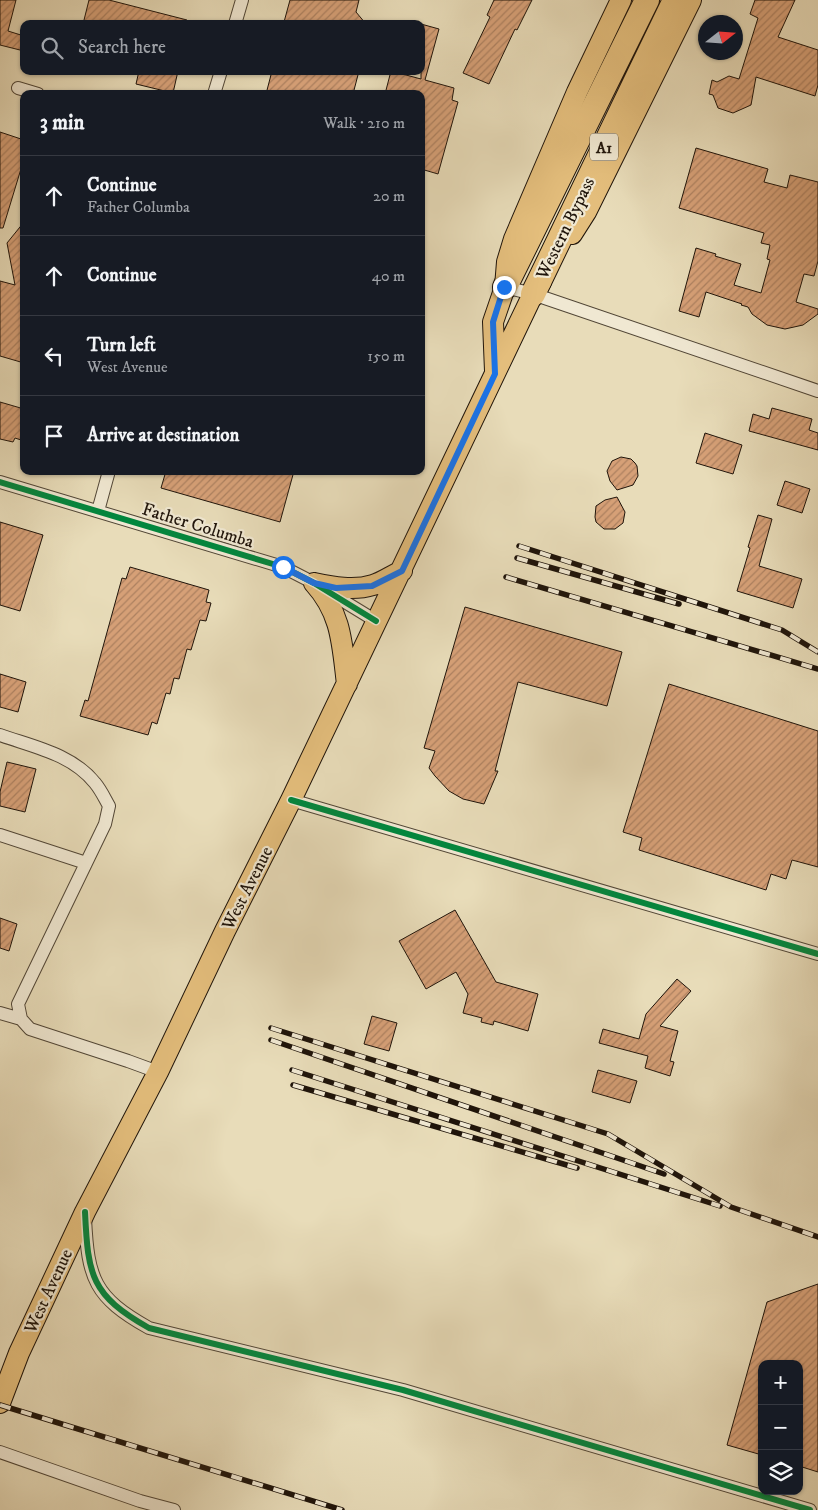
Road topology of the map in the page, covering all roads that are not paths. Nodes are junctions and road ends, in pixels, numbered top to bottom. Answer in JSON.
{"nodes":[{"id":1,"x":242,"y":0,"type":"edge"},
{"id":2,"x":647,"y":0,"type":"edge"},
{"id":3,"x":675,"y":0,"type":"edge"},
{"id":4,"x":691,"y":0,"type":"edge"},
{"id":5,"x":618,"y":2,"type":"edge"},
{"id":6,"x":236,"y":20,"type":"edge"},
{"id":7,"x":220,"y":75,"type":"edge"},
{"id":8,"x":18,"y":88,"type":"dead end"},
{"id":9,"x":25,"y":90,"type":"edge"},
{"id":10,"x":215,"y":90,"type":"edge"},
{"id":11,"x":504,"y":287,"type":"junction"},
{"id":12,"x":533,"y":294,"type":"junction"},
{"id":13,"x":495,"y":374,"type":"junction"},
{"id":14,"x":818,"y":391,"type":"edge"},
{"id":15,"x":108,"y":475,"type":"edge"},
{"id":16,"x":0,"y":482,"type":"edge"},
{"id":17,"x":98,"y":511,"type":"junction"},
{"id":18,"x":402,"y":571,"type":"junction"},
{"id":19,"x":314,"y":583,"type":"junction"},
{"id":20,"x":376,"y":621,"type":"junction"},
{"id":21,"x":347,"y":684,"type":"junction"},
{"id":22,"x":0,"y":735,"type":"edge"},
{"id":23,"x":291,"y":800,"type":"junction"},
{"id":24,"x":0,"y":835,"type":"edge"},
{"id":25,"x":86,"y":863,"type":"junction"},
{"id":26,"x":818,"y":954,"type":"edge"},
{"id":27,"x":0,"y":1013,"type":"edge"},
{"id":28,"x":21,"y":1019,"type":"junction"},
{"id":29,"x":158,"y":1072,"type":"junction"},
{"id":30,"x":85,"y":1212,"type":"junction"},
{"id":31,"x":0,"y":1403,"type":"edge"},
{"id":32,"x":0,"y":1452,"type":"edge"},
{"id":33,"x":174,"y":1510,"type":"edge"},
{"id":34,"x":810,"y":1510,"type":"edge"}],
"edges":[{"from":1,"to":6,"type":"street"},
{"from":2,"to":11,"type":"highway","name":"Western Bypass","number":"A1"},
{"from":3,"to":12,"type":"highway","name":"Western Bypass","number":"A1"},
{"from":4,"to":12,"type":"main road","name":"West Avenue"},
{"from":5,"to":11,"type":"main road","name":"West Avenue"},
{"from":7,"to":10,"type":"street"},
{"from":8,"to":9,"type":"street"},
{"from":11,"to":12,"type":"street"},
{"from":11,"to":13,"type":"main road","name":"West Avenue"},
{"from":12,"to":13,"type":"main road","name":"West Avenue"},
{"from":12,"to":14,"type":"street"},
{"from":13,"to":18,"type":"main road","name":"West Avenue"},
{"from":15,"to":17,"type":"street"},
{"from":16,"to":17,"type":"street","name":"Father Columba"},
{"from":17,"to":19,"type":"street","name":"Father Columba"},
{"from":18,"to":19,"type":"main road"},
{"from":18,"to":20,"type":"main road","name":"West Avenue"},
{"from":19,"to":20,"type":"street","name":"Father Columba"},
{"from":19,"to":21,"type":"main road"},
{"from":20,"to":21,"type":"main road","name":"West Avenue"},
{"from":21,"to":23,"type":"main road","name":"West Avenue"},
{"from":22,"to":25,"type":"street"},
{"from":23,"to":26,"type":"street"},
{"from":23,"to":29,"type":"main road","name":"West Avenue"},
{"from":24,"to":25,"type":"street"},
{"from":25,"to":28,"type":"street"},
{"from":27,"to":28,"type":"street"},
{"from":28,"to":29,"type":"street"},
{"from":29,"to":30,"type":"main road","name":"West Avenue"},
{"from":30,"to":31,"type":"main road","name":"West Avenue"},
{"from":30,"to":34,"type":"street"},
{"from":32,"to":33,"type":"street"}]}
